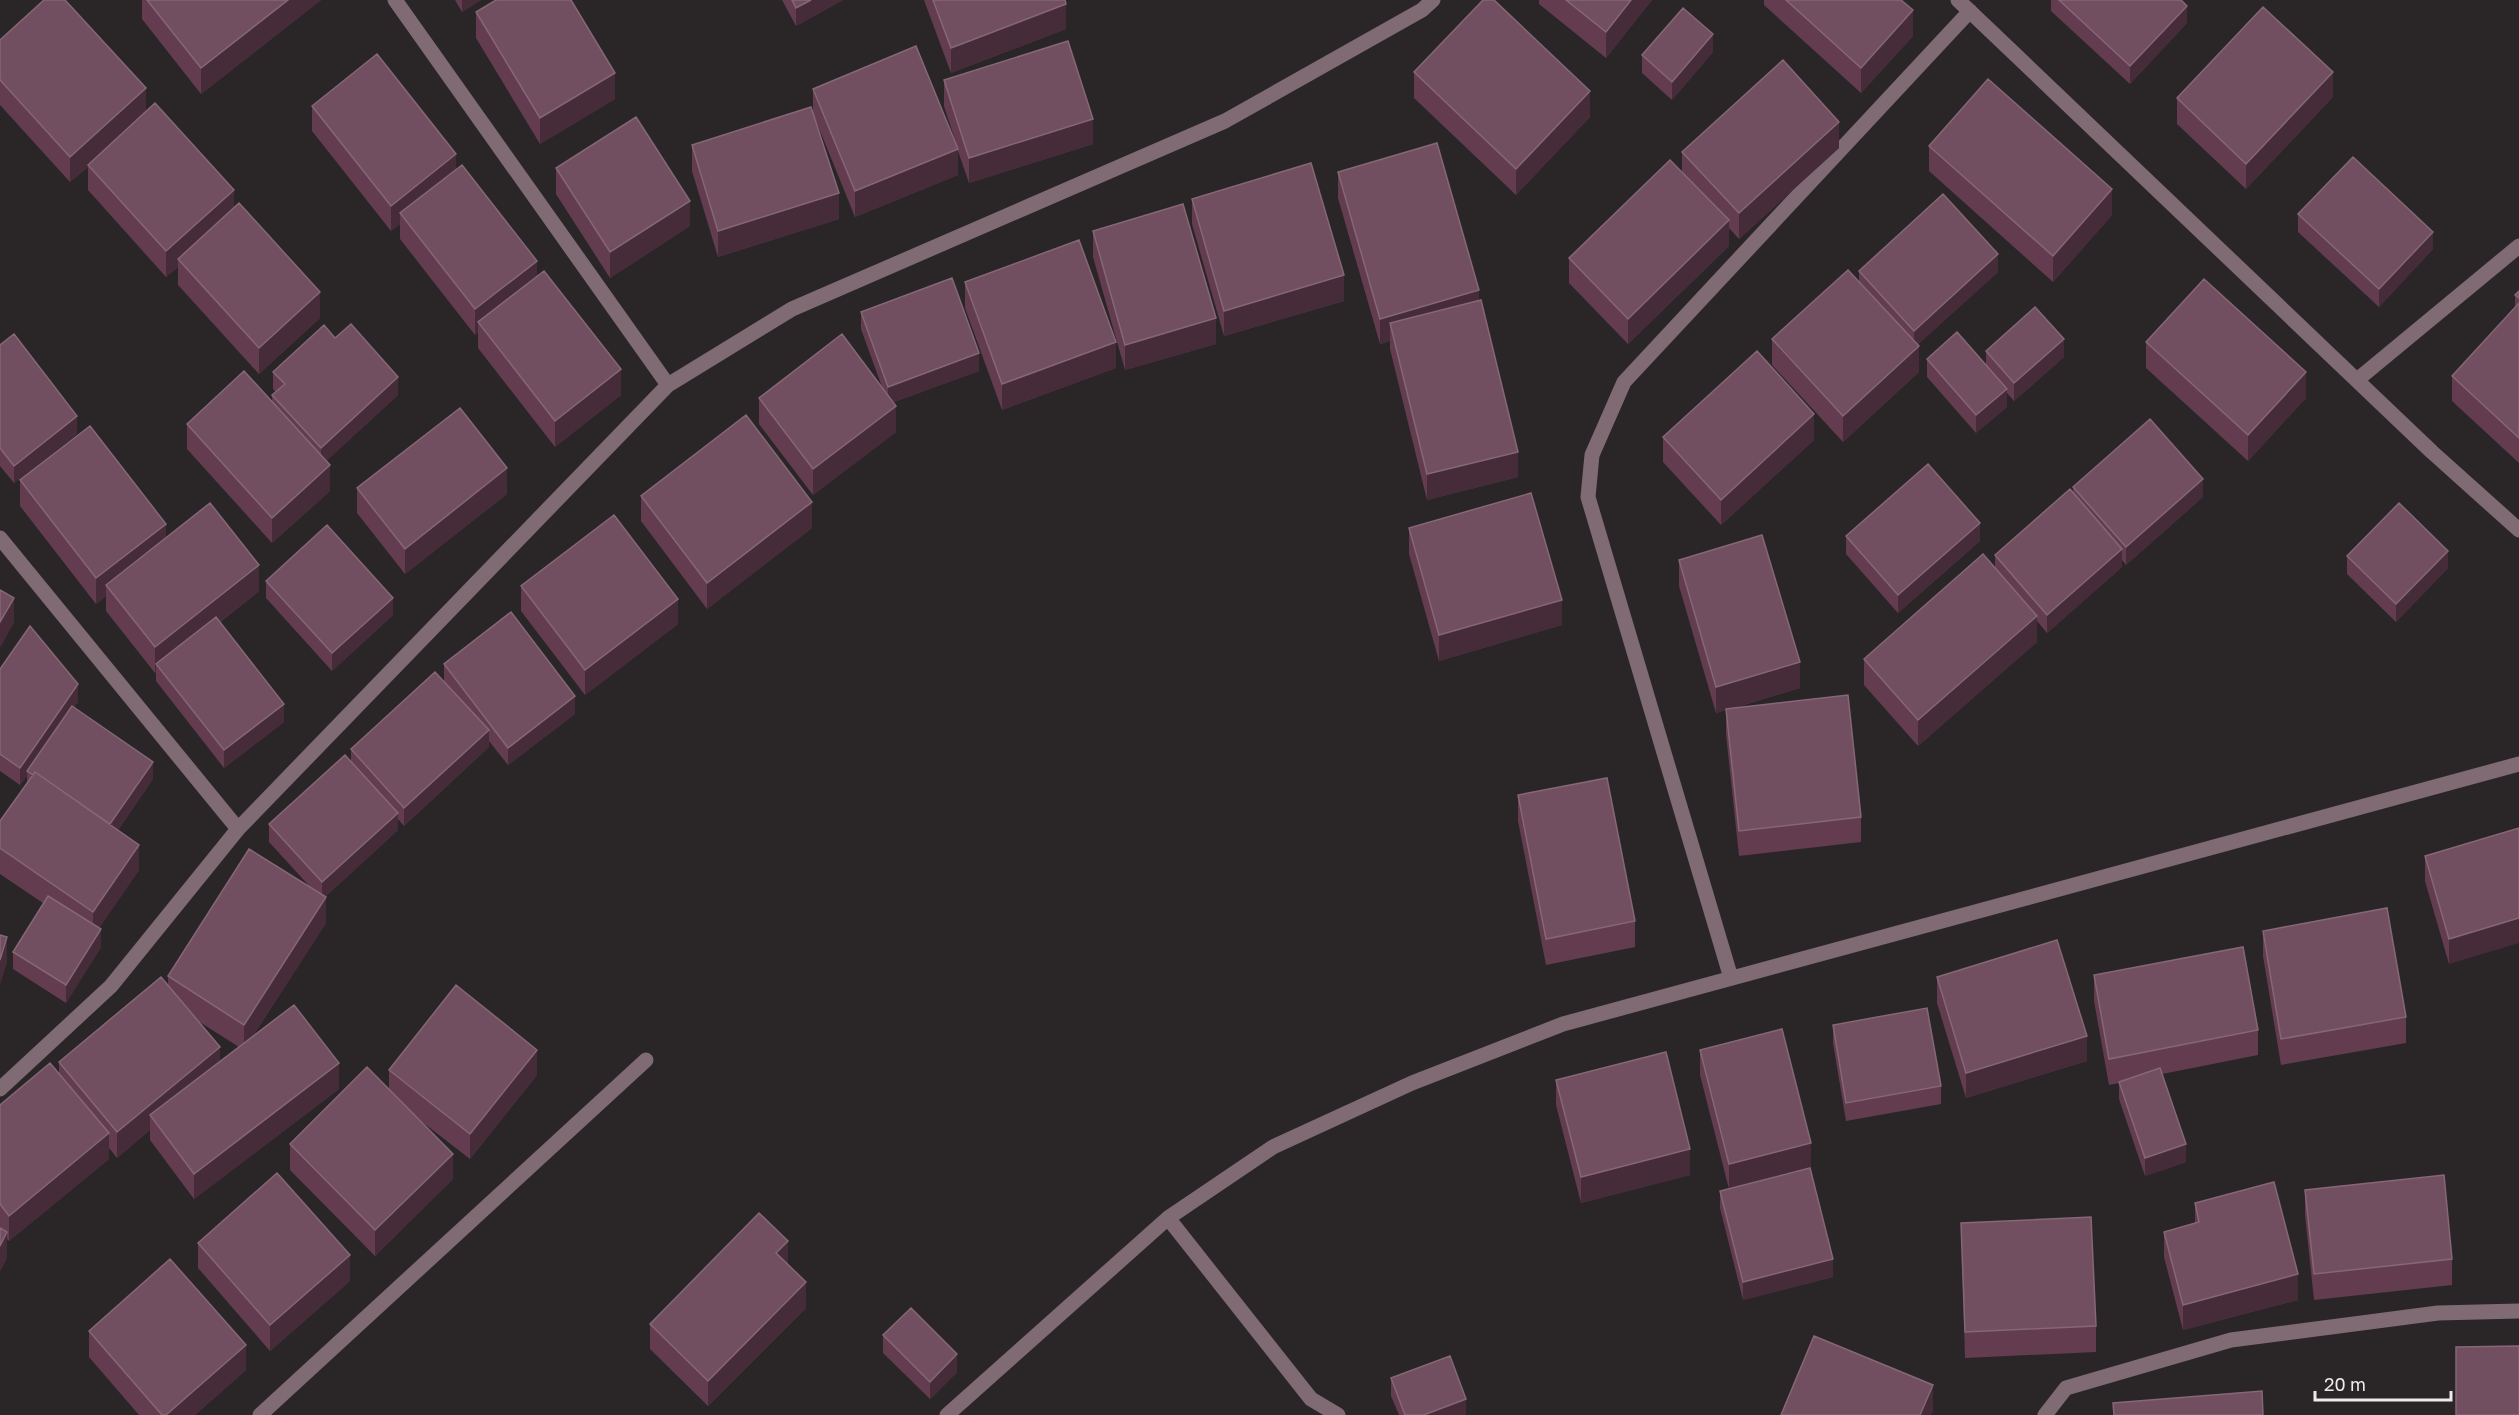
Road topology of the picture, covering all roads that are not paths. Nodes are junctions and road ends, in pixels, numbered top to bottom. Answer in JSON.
{"nodes":[{"id":1,"x":395,"y":0,"type":"edge"},
{"id":2,"x":1433,"y":0,"type":"edge"},
{"id":3,"x":1958,"y":0,"type":"edge"},
{"id":4,"x":1970,"y":11,"type":"junction"},
{"id":5,"x":2519,"y":246,"type":"edge"},
{"id":6,"x":2357,"y":380,"type":"junction"},
{"id":7,"x":668,"y":385,"type":"junction"},
{"id":8,"x":2519,"y":530,"type":"edge"},
{"id":9,"x":0,"y":538,"type":"edge"},
{"id":10,"x":2519,"y":764,"type":"edge"},
{"id":11,"x":238,"y":829,"type":"junction"},
{"id":12,"x":1731,"y":978,"type":"junction"},
{"id":13,"x":646,"y":1060,"type":"dead end"},
{"id":14,"x":0,"y":1089,"type":"edge"},
{"id":15,"x":1168,"y":1218,"type":"junction"},
{"id":16,"x":2519,"y":1311,"type":"edge"},
{"id":17,"x":260,"y":1415,"type":"edge"},
{"id":18,"x":947,"y":1415,"type":"edge"},
{"id":19,"x":1338,"y":1415,"type":"edge"},
{"id":20,"x":2045,"y":1415,"type":"edge"}],
"edges":[{"from":1,"to":7,"type":"street"},
{"from":2,"to":7,"type":"street"},
{"from":3,"to":4,"type":"street"},
{"from":4,"to":6,"type":"street"},
{"from":4,"to":12,"type":"street"},
{"from":5,"to":6,"type":"street"},
{"from":6,"to":8,"type":"street"},
{"from":7,"to":11,"type":"street"},
{"from":9,"to":11,"type":"street"},
{"from":10,"to":12,"type":"street"},
{"from":11,"to":14,"type":"street"},
{"from":12,"to":15,"type":"street"},
{"from":13,"to":17,"type":"street"},
{"from":15,"to":18,"type":"street"},
{"from":15,"to":19,"type":"street"},
{"from":16,"to":20,"type":"street"}]}
